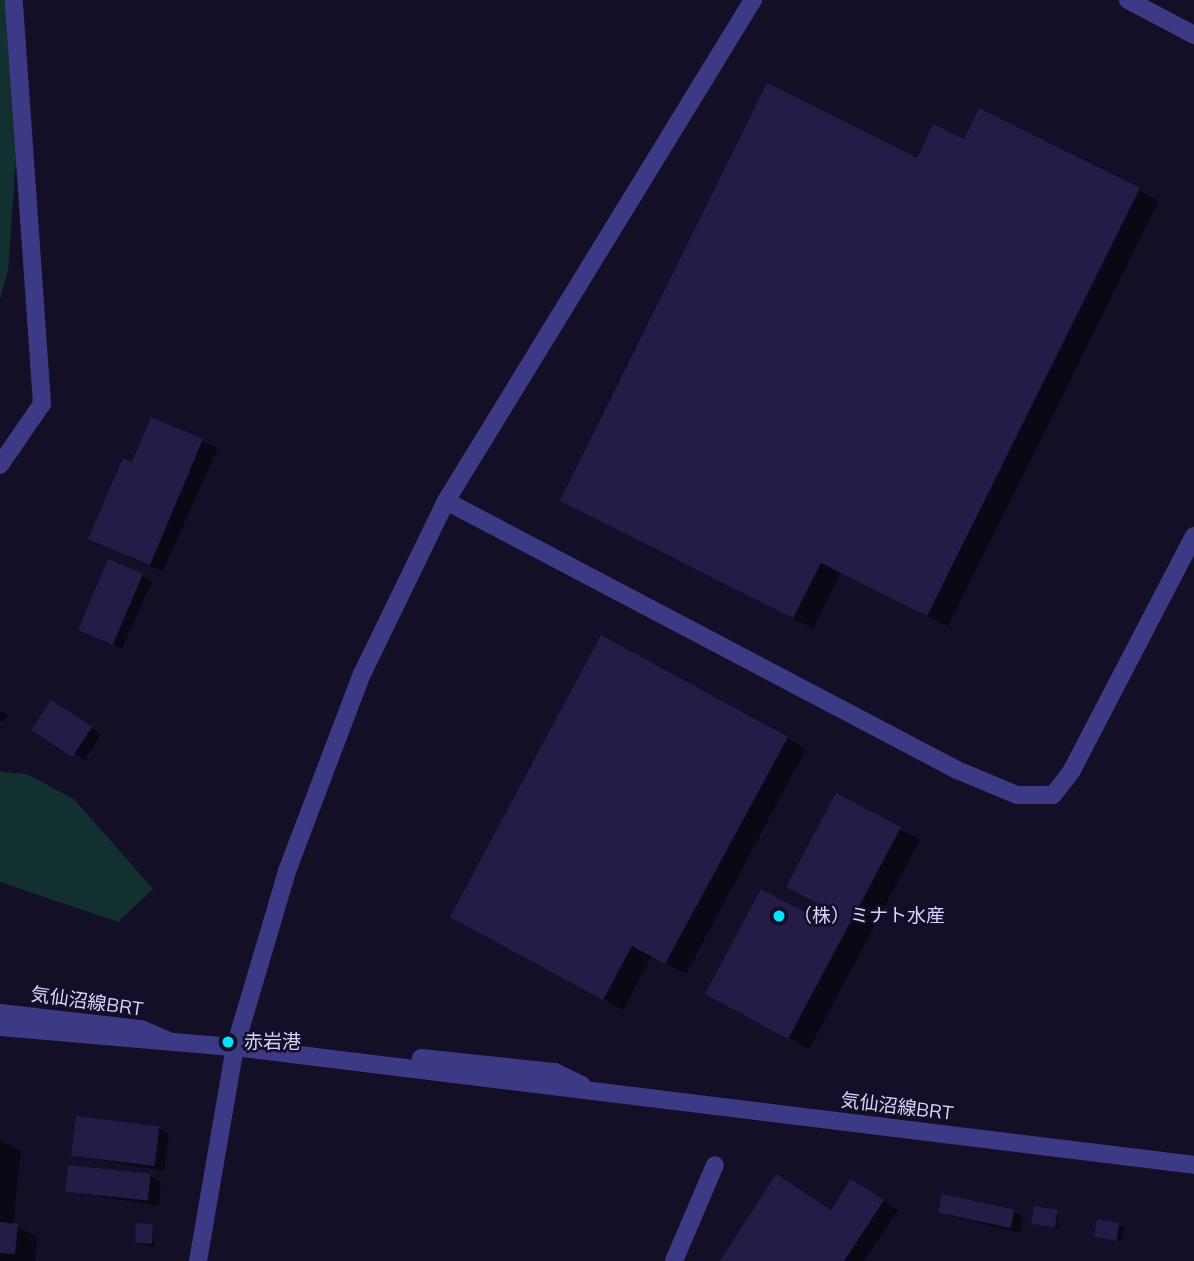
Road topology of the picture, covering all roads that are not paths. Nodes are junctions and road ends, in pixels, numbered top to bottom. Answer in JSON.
{"nodes":[{"id":1,"x":14,"y":0,"type":"edge"},
{"id":2,"x":753,"y":0,"type":"edge"},
{"id":3,"x":1128,"y":0,"type":"edge"},
{"id":4,"x":1194,"y":35,"type":"edge"},
{"id":5,"x":0,"y":465,"type":"edge"},
{"id":6,"x":446,"y":501,"type":"junction"},
{"id":7,"x":1194,"y":536,"type":"edge"},
{"id":8,"x":0,"y":1013,"type":"edge"},
{"id":9,"x":0,"y":1027,"type":"edge"},
{"id":10,"x":167,"y":1040,"type":"junction"},
{"id":11,"x":235,"y":1047,"type":"junction"},
{"id":12,"x":715,"y":1165,"type":"dead end"},
{"id":13,"x":1194,"y":1165,"type":"edge"},
{"id":14,"x":198,"y":1261,"type":"edge"},
{"id":15,"x":674,"y":1261,"type":"edge"}],
"edges":[{"from":1,"to":5,"type":"street"},
{"from":2,"to":6,"type":"street"},
{"from":3,"to":4,"type":"street"},
{"from":6,"to":7,"type":"street"},
{"from":6,"to":11,"type":"street"},
{"from":8,"to":10,"type":"street","name":"気仙沼線BRT"},
{"from":9,"to":10,"type":"street","name":"気仙沼線BRT"},
{"from":10,"to":11,"type":"street","name":"気仙沼線BRT"},
{"from":11,"to":13,"type":"street","name":"気仙沼線BRT"},
{"from":11,"to":14,"type":"street"},
{"from":12,"to":15,"type":"street"}]}
